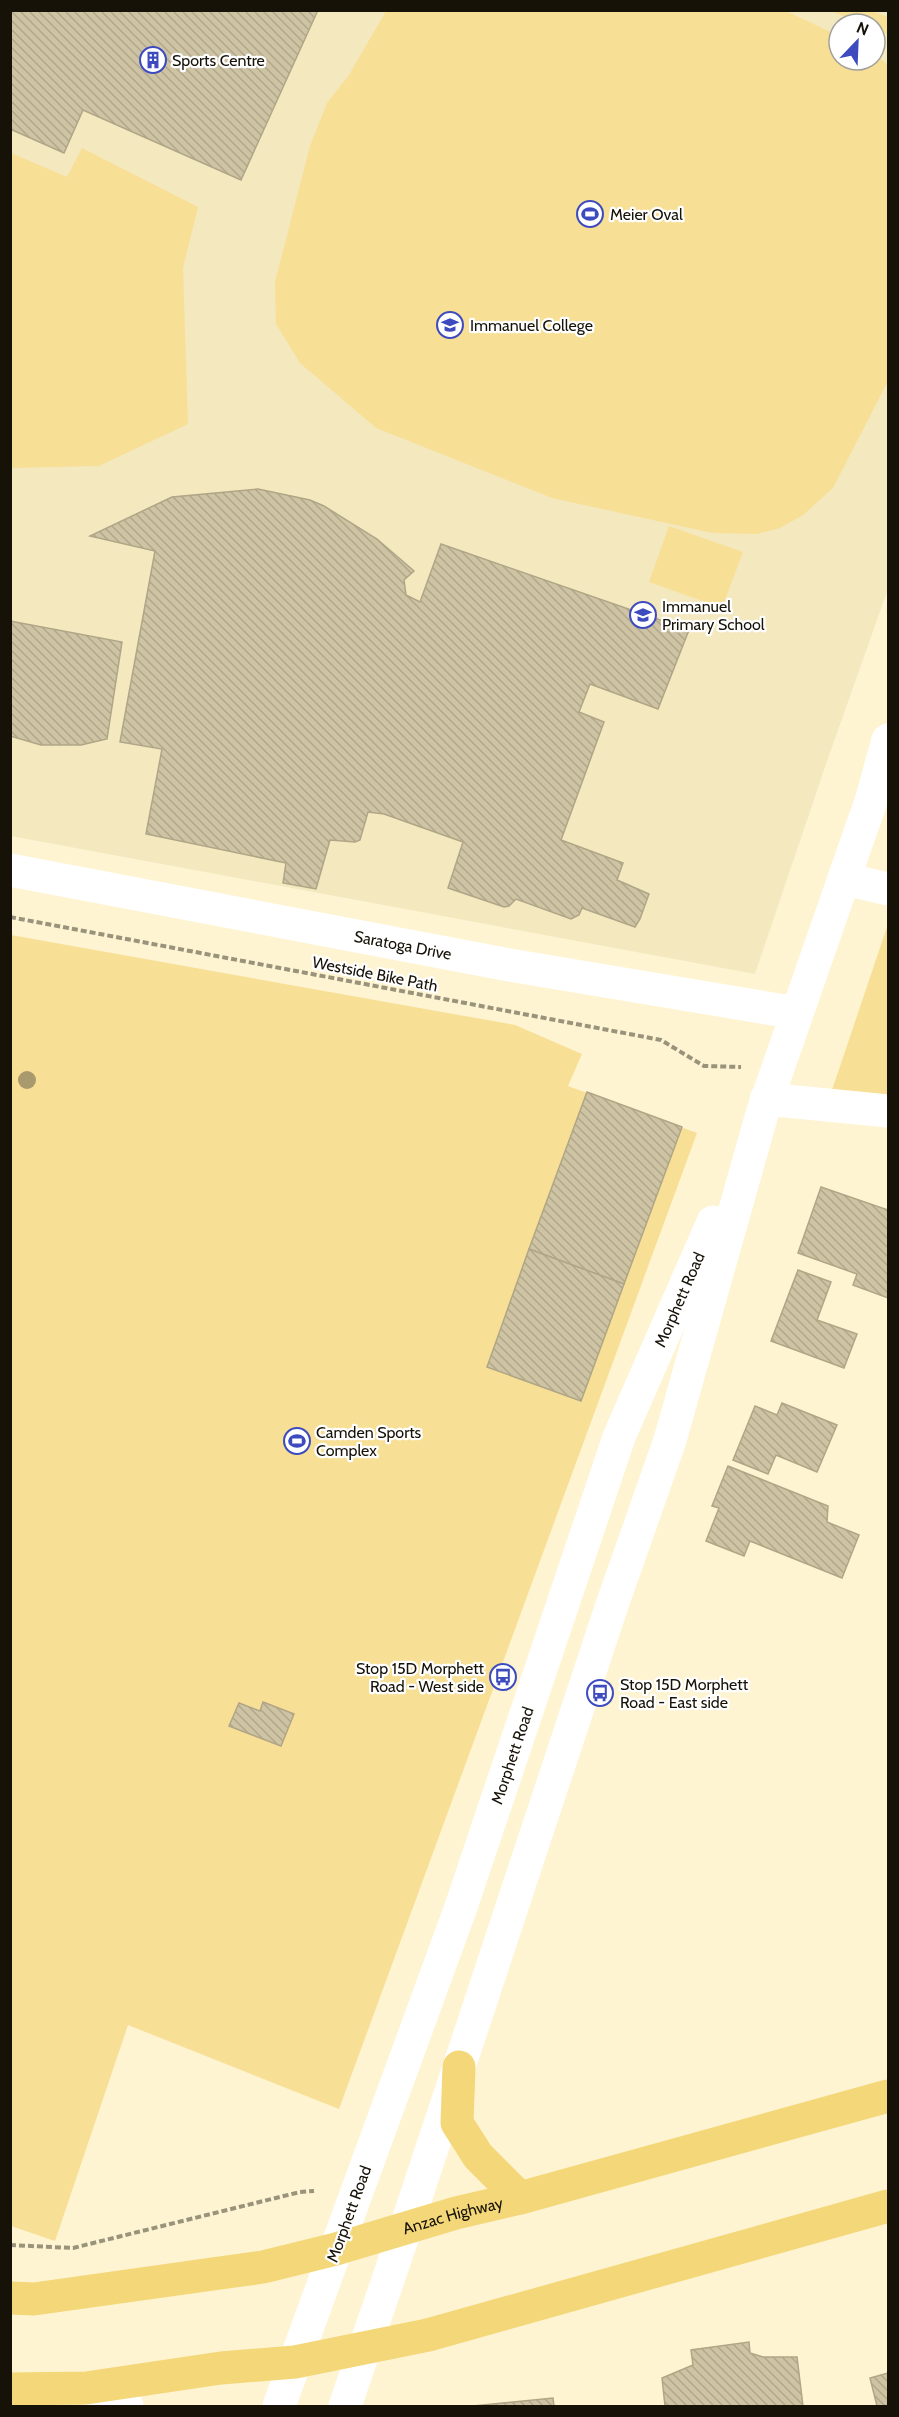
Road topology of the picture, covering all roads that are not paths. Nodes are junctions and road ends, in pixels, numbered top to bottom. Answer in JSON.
{"nodes":[{"id":1,"x":888,"y":740,"type":"edge"},
{"id":2,"x":10,"y":870,"type":"edge"},
{"id":3,"x":844,"y":879,"type":"junction"},
{"id":4,"x":888,"y":889,"type":"edge"},
{"id":5,"x":797,"y":1013,"type":"junction"},
{"id":6,"x":764,"y":1106,"type":"junction"},
{"id":7,"x":888,"y":1111,"type":"edge"},
{"id":8,"x":459,"y":2067,"type":"junction"},
{"id":9,"x":888,"y":2096,"type":"edge"},
{"id":10,"x":520,"y":2198,"type":"junction"},
{"id":11,"x":888,"y":2206,"type":"edge"},
{"id":12,"x":406,"y":2227,"type":"junction"},
{"id":13,"x":336,"y":2249,"type":"junction"},
{"id":14,"x":10,"y":2298,"type":"edge"},
{"id":15,"x":367,"y":2347,"type":"junction"},
{"id":16,"x":295,"y":2362,"type":"junction"},
{"id":17,"x":86,"y":2388,"type":"junction"},
{"id":18,"x":10,"y":2389,"type":"edge"},
{"id":19,"x":127,"y":2406,"type":"edge"},
{"id":20,"x":279,"y":2406,"type":"edge"},
{"id":21,"x":345,"y":2406,"type":"edge"}],
"edges":[{"from":1,"to":3,"type":"street","name":"Morphett Road"},
{"from":2,"to":5,"type":"street","name":"Saratoga Drive"},
{"from":3,"to":4,"type":"street"},
{"from":3,"to":5,"type":"street","name":"Morphett Road"},
{"from":5,"to":6,"type":"street","name":"Morphett Road"},
{"from":6,"to":7,"type":"street"},
{"from":6,"to":8,"type":"street","name":"Morphett Road"},
{"from":6,"to":13,"type":"street","name":"Morphett Road"},
{"from":8,"to":10,"type":"highway"},
{"from":8,"to":12,"type":"street","name":"Morphett Road"},
{"from":9,"to":10,"type":"highway","name":"Anzac Highway"},
{"from":10,"to":12,"type":"highway","name":"Anzac Highway"},
{"from":11,"to":15,"type":"highway"},
{"from":12,"to":13,"type":"highway","name":"Anzac Highway"},
{"from":12,"to":15,"type":"street","name":"Morphett Road"},
{"from":13,"to":14,"type":"highway","name":"Anzac Highway"},
{"from":13,"to":16,"type":"street","name":"Morphett Road"},
{"from":15,"to":16,"type":"highway"},
{"from":15,"to":21,"type":"street","name":"Morphett Road"},
{"from":16,"to":17,"type":"highway"},
{"from":16,"to":20,"type":"street","name":"Morphett Road"},
{"from":17,"to":18,"type":"highway"},
{"from":17,"to":19,"type":"street"}]}
